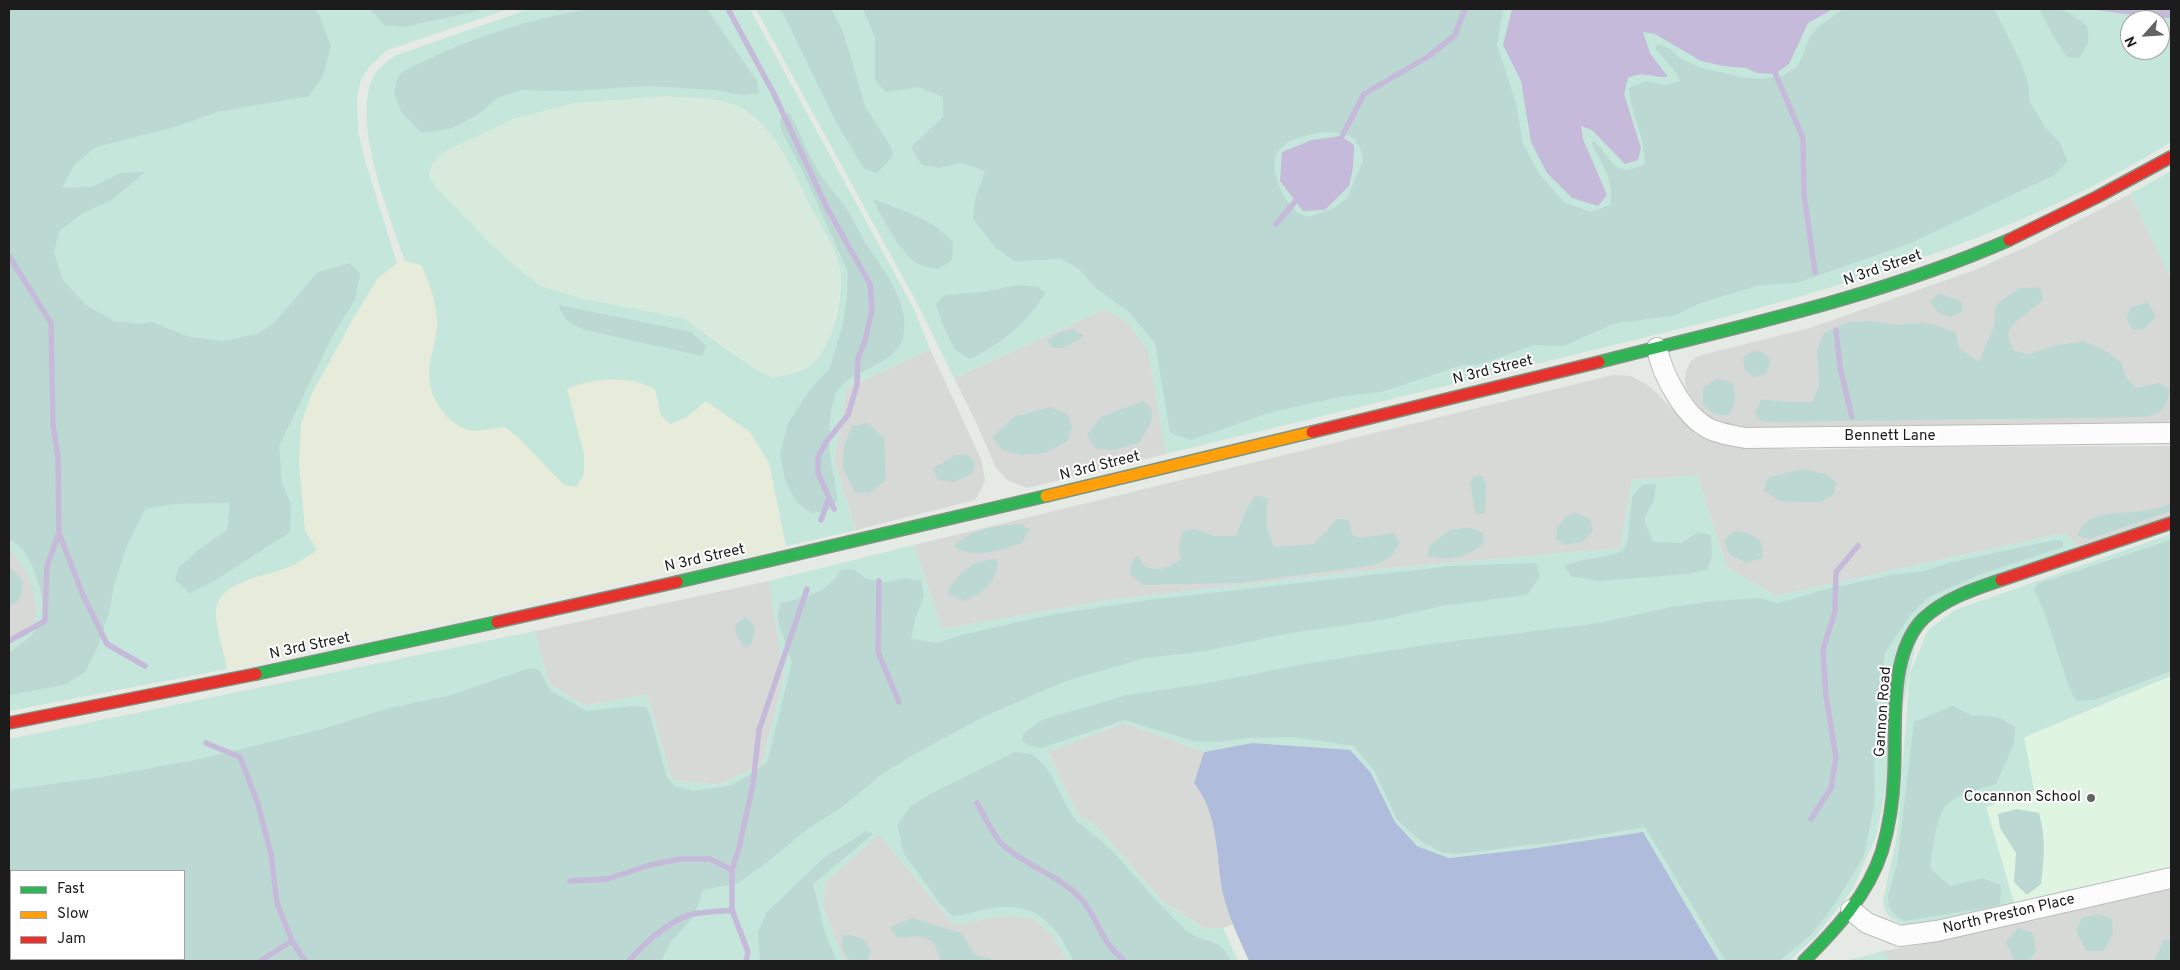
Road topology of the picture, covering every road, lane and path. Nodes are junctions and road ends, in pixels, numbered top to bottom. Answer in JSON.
{"nodes":[{"id":1,"x":2171,"y":157,"type":"edge"},
{"id":2,"x":1657,"y":348,"type":"junction"},
{"id":3,"x":2171,"y":433,"type":"edge"},
{"id":4,"x":2171,"y":523,"type":"edge"},
{"id":5,"x":9,"y":724,"type":"edge"},
{"id":6,"x":2171,"y":878,"type":"edge"},
{"id":7,"x":1851,"y":910,"type":"junction"},
{"id":8,"x":1804,"y":961,"type":"edge"}],
"edges":[{"from":1,"to":2,"type":"main road","name":"N 3rd Street"},
{"from":2,"to":3,"type":"street","name":"Bennett Lane"},
{"from":2,"to":5,"type":"main road","name":"N 3rd Street"},
{"from":4,"to":7,"type":"main road","name":"Gannon Road"},
{"from":6,"to":7,"type":"street","name":"North Preston Place"},
{"from":7,"to":8,"type":"main road","name":"Gannon Road"}]}
